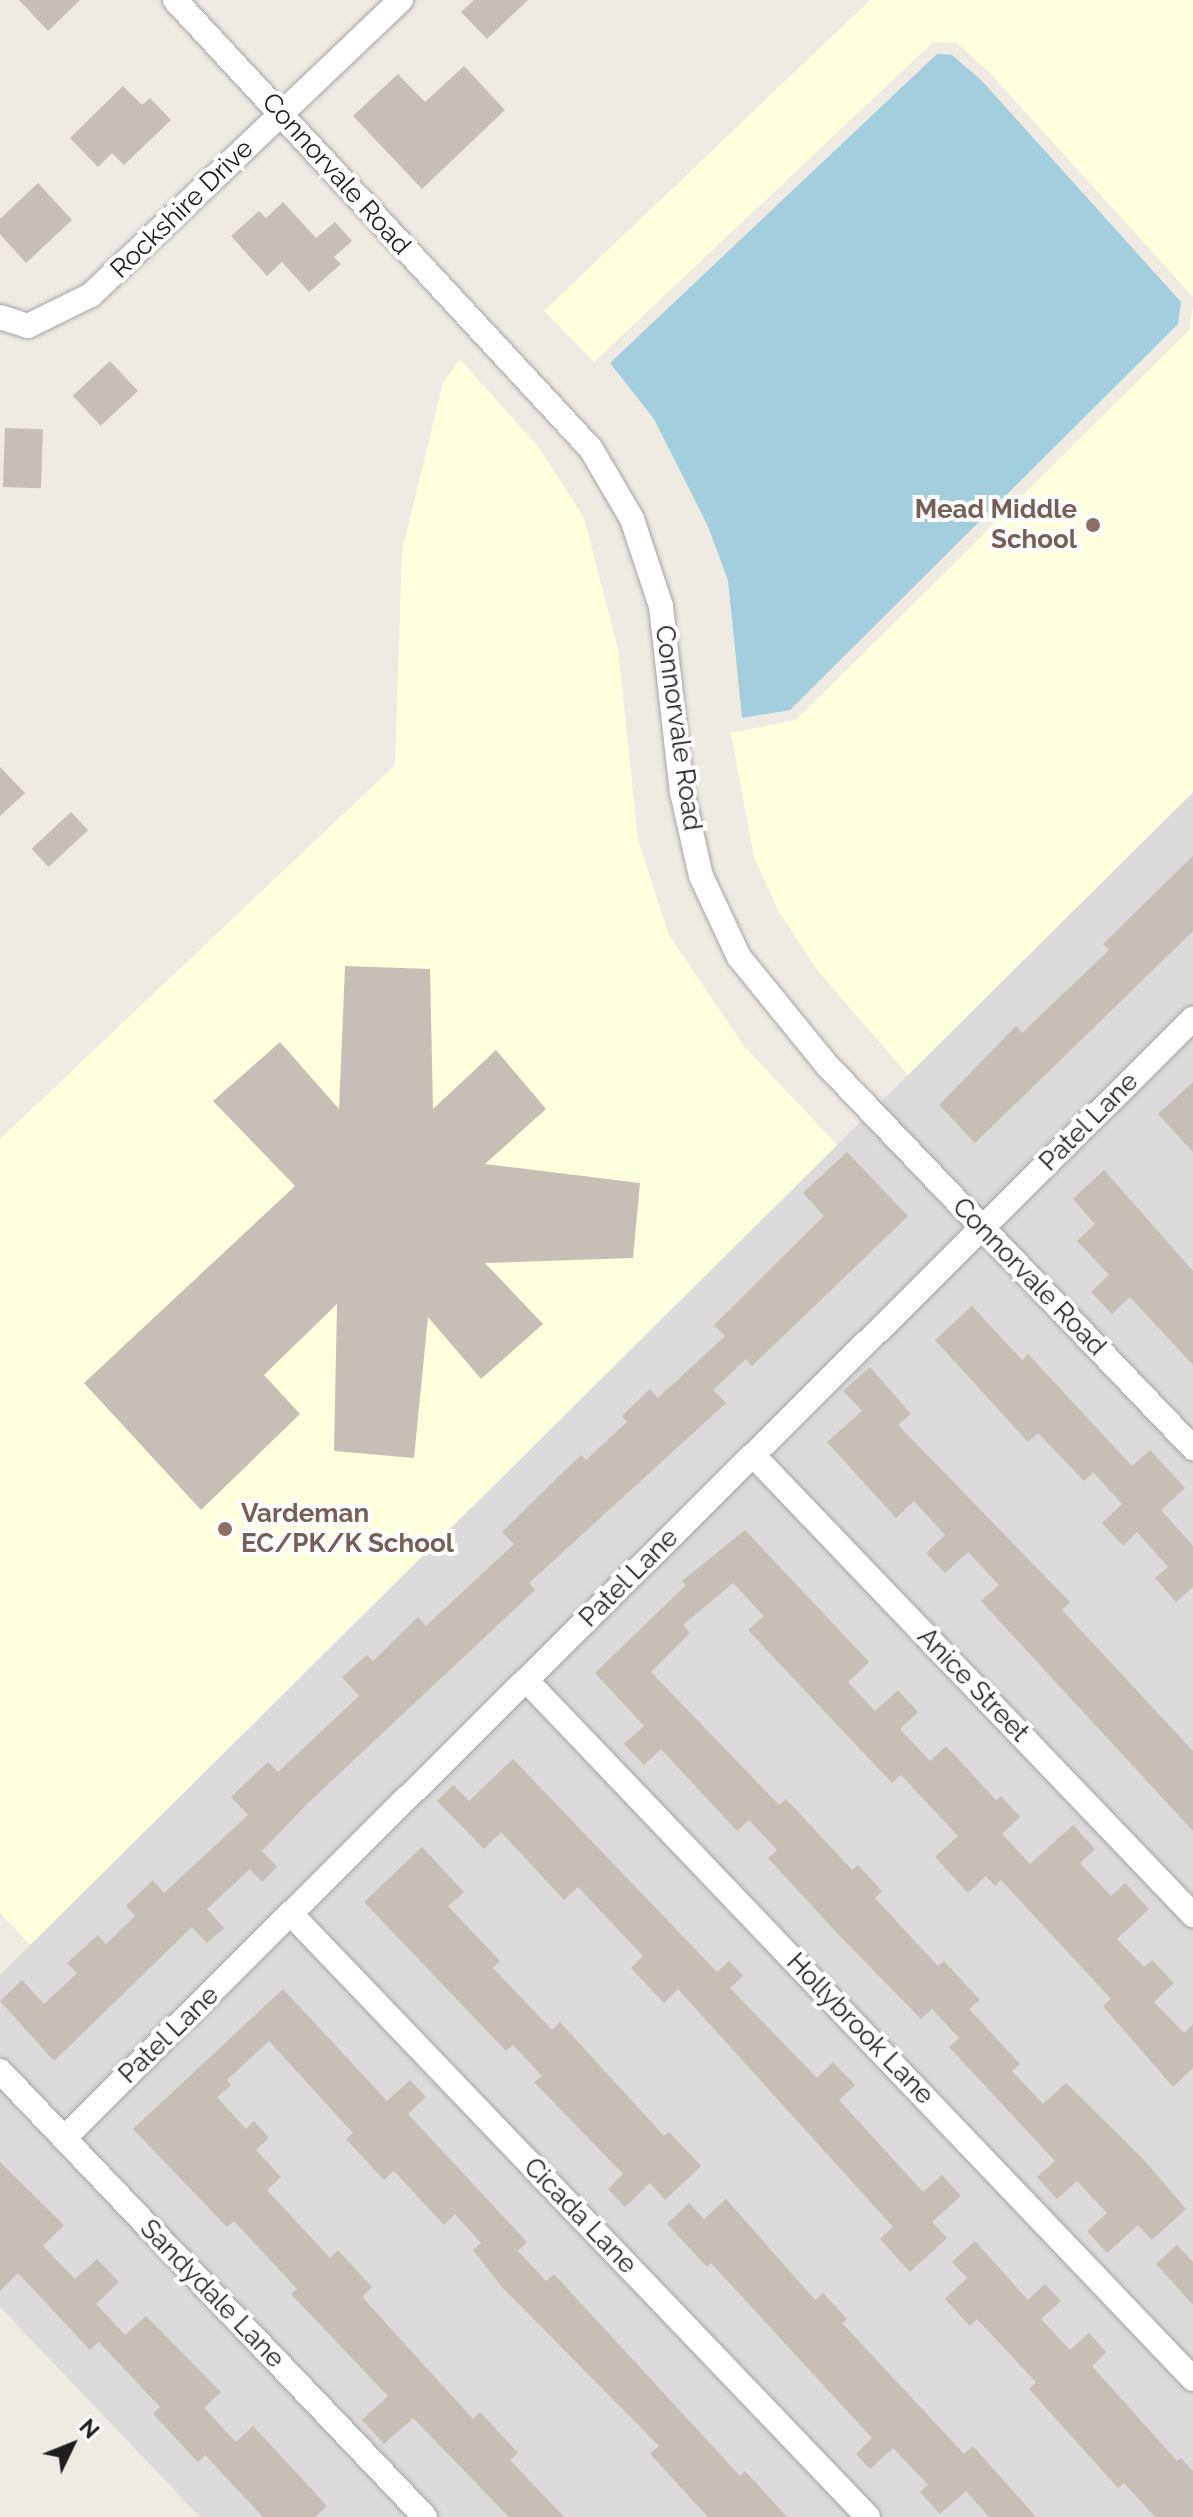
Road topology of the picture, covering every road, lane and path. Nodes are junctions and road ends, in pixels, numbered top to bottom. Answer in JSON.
{"nodes":[{"id":1,"x":175,"y":0,"type":"edge"},
{"id":2,"x":401,"y":0,"type":"edge"},
{"id":3,"x":282,"y":114,"type":"junction"},
{"id":4,"x":9,"y":320,"type":"edge"},
{"id":5,"x":1193,"y":1019,"type":"edge"},
{"id":6,"x":982,"y":1228,"type":"junction"},
{"id":7,"x":1193,"y":1448,"type":"edge"},
{"id":8,"x":753,"y":1455,"type":"junction"},
{"id":9,"x":526,"y":1680,"type":"junction"},
{"id":10,"x":292,"y":1915,"type":"junction"},
{"id":11,"x":1193,"y":1915,"type":"edge"},
{"id":12,"x":0,"y":2071,"type":"edge"},
{"id":13,"x":64,"y":2138,"type":"junction"},
{"id":14,"x":1193,"y":2379,"type":"edge"},
{"id":15,"x":425,"y":2517,"type":"edge"},
{"id":16,"x":868,"y":2517,"type":"edge"}],
"edges":[{"from":1,"to":3,"type":"street","name":"Connorvale Road"},
{"from":2,"to":3,"type":"street","name":"Rockshire Drive"},
{"from":3,"to":4,"type":"street","name":"Rockshire Drive"},
{"from":3,"to":6,"type":"street","name":"Connorvale Road"},
{"from":5,"to":6,"type":"street","name":"Patel Lane"},
{"from":6,"to":7,"type":"street","name":"Connorvale Road"},
{"from":6,"to":8,"type":"street","name":"Patel Lane"},
{"from":8,"to":9,"type":"street","name":"Patel Lane"},
{"from":8,"to":11,"type":"street","name":"Anice Street"},
{"from":9,"to":10,"type":"street","name":"Patel Lane"},
{"from":9,"to":14,"type":"street","name":"Hollybrook Lane"},
{"from":10,"to":13,"type":"street","name":"Patel Lane"},
{"from":10,"to":16,"type":"street","name":"Cicada Lane"},
{"from":12,"to":13,"type":"street","name":"Sandydale Lane"},
{"from":13,"to":15,"type":"street","name":"Sandydale Lane"}]}
